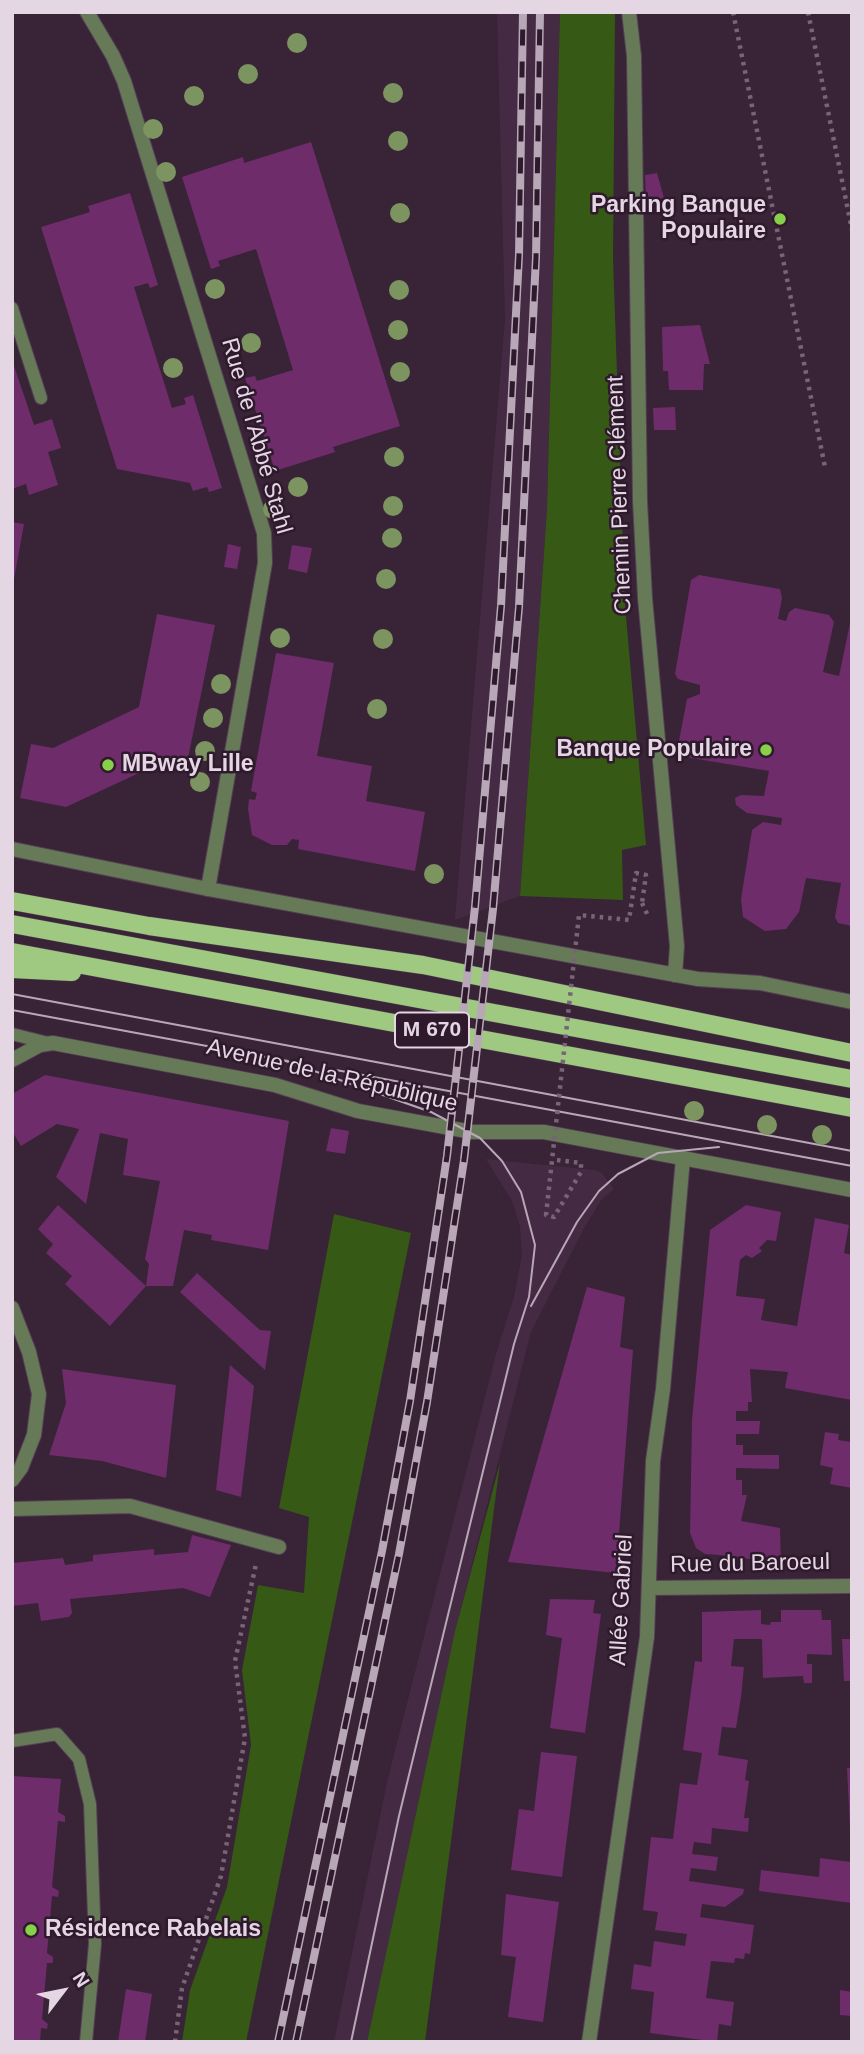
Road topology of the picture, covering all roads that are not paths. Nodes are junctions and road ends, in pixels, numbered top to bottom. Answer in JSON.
{"nodes":[{"id":1,"x":87,"y":12,"type":"edge"},
{"id":2,"x":629,"y":12,"type":"edge"},
{"id":3,"x":12,"y":308,"type":"edge"},
{"id":4,"x":41,"y":398,"type":"dead end"},
{"id":5,"x":12,"y":849,"type":"edge"},
{"id":6,"x":208,"y":889,"type":"junction"},
{"id":7,"x":12,"y":901,"type":"edge"},
{"id":8,"x":12,"y":924,"type":"edge"},
{"id":9,"x":12,"y":952,"type":"edge"},
{"id":10,"x":12,"y":969,"type":"edge"},
{"id":11,"x":116,"y":971,"type":"junction"},
{"id":12,"x":675,"y":975,"type":"junction"},
{"id":13,"x":852,"y":1002,"type":"edge"},
{"id":14,"x":12,"y":1034,"type":"edge"},
{"id":15,"x":48,"y":1043,"type":"junction"},
{"id":16,"x":852,"y":1053,"type":"edge"},
{"id":17,"x":12,"y":1060,"type":"edge"},
{"id":18,"x":852,"y":1079,"type":"edge"},
{"id":19,"x":852,"y":1108,"type":"edge"},
{"id":20,"x":683,"y":1158,"type":"junction"},
{"id":21,"x":852,"y":1190,"type":"edge"},
{"id":22,"x":12,"y":1308,"type":"edge"},
{"id":23,"x":12,"y":1480,"type":"edge"},
{"id":24,"x":12,"y":1509,"type":"edge"},
{"id":25,"x":279,"y":1547,"type":"dead end"},
{"id":26,"x":852,"y":1586,"type":"edge"},
{"id":27,"x":649,"y":1588,"type":"junction"},
{"id":28,"x":12,"y":1741,"type":"edge"},
{"id":29,"x":86,"y":2042,"type":"edge"},
{"id":30,"x":589,"y":2042,"type":"edge"}],
"edges":[{"from":1,"to":6,"type":"street","name":"Rue de l'Abbé Stahl"},
{"from":2,"to":12,"type":"street","name":"Chemin Pierre Clément"},
{"from":3,"to":4,"type":"lane"},
{"from":5,"to":6,"type":"street"},
{"from":6,"to":12,"type":"street"},
{"from":7,"to":16,"type":"main road"},
{"from":8,"to":18,"type":"main road","number":"M 670"},
{"from":9,"to":11,"type":"main road","number":"M 670"},
{"from":10,"to":11,"type":"main road"},
{"from":11,"to":19,"type":"main road","number":"M 670"},
{"from":12,"to":13,"type":"street"},
{"from":14,"to":15,"type":"lane"},
{"from":15,"to":17,"type":"street"},
{"from":15,"to":20,"type":"street","name":"Avenue de la République"},
{"from":20,"to":21,"type":"street","name":"Avenue de la République"},
{"from":20,"to":27,"type":"street","name":"Allée Gabriel"},
{"from":22,"to":23,"type":"street"},
{"from":24,"to":25,"type":"street"},
{"from":26,"to":27,"type":"street","name":"Rue du Baroeul"},
{"from":27,"to":30,"type":"street","name":"Allée Gabriel"},
{"from":28,"to":29,"type":"lane"}]}
